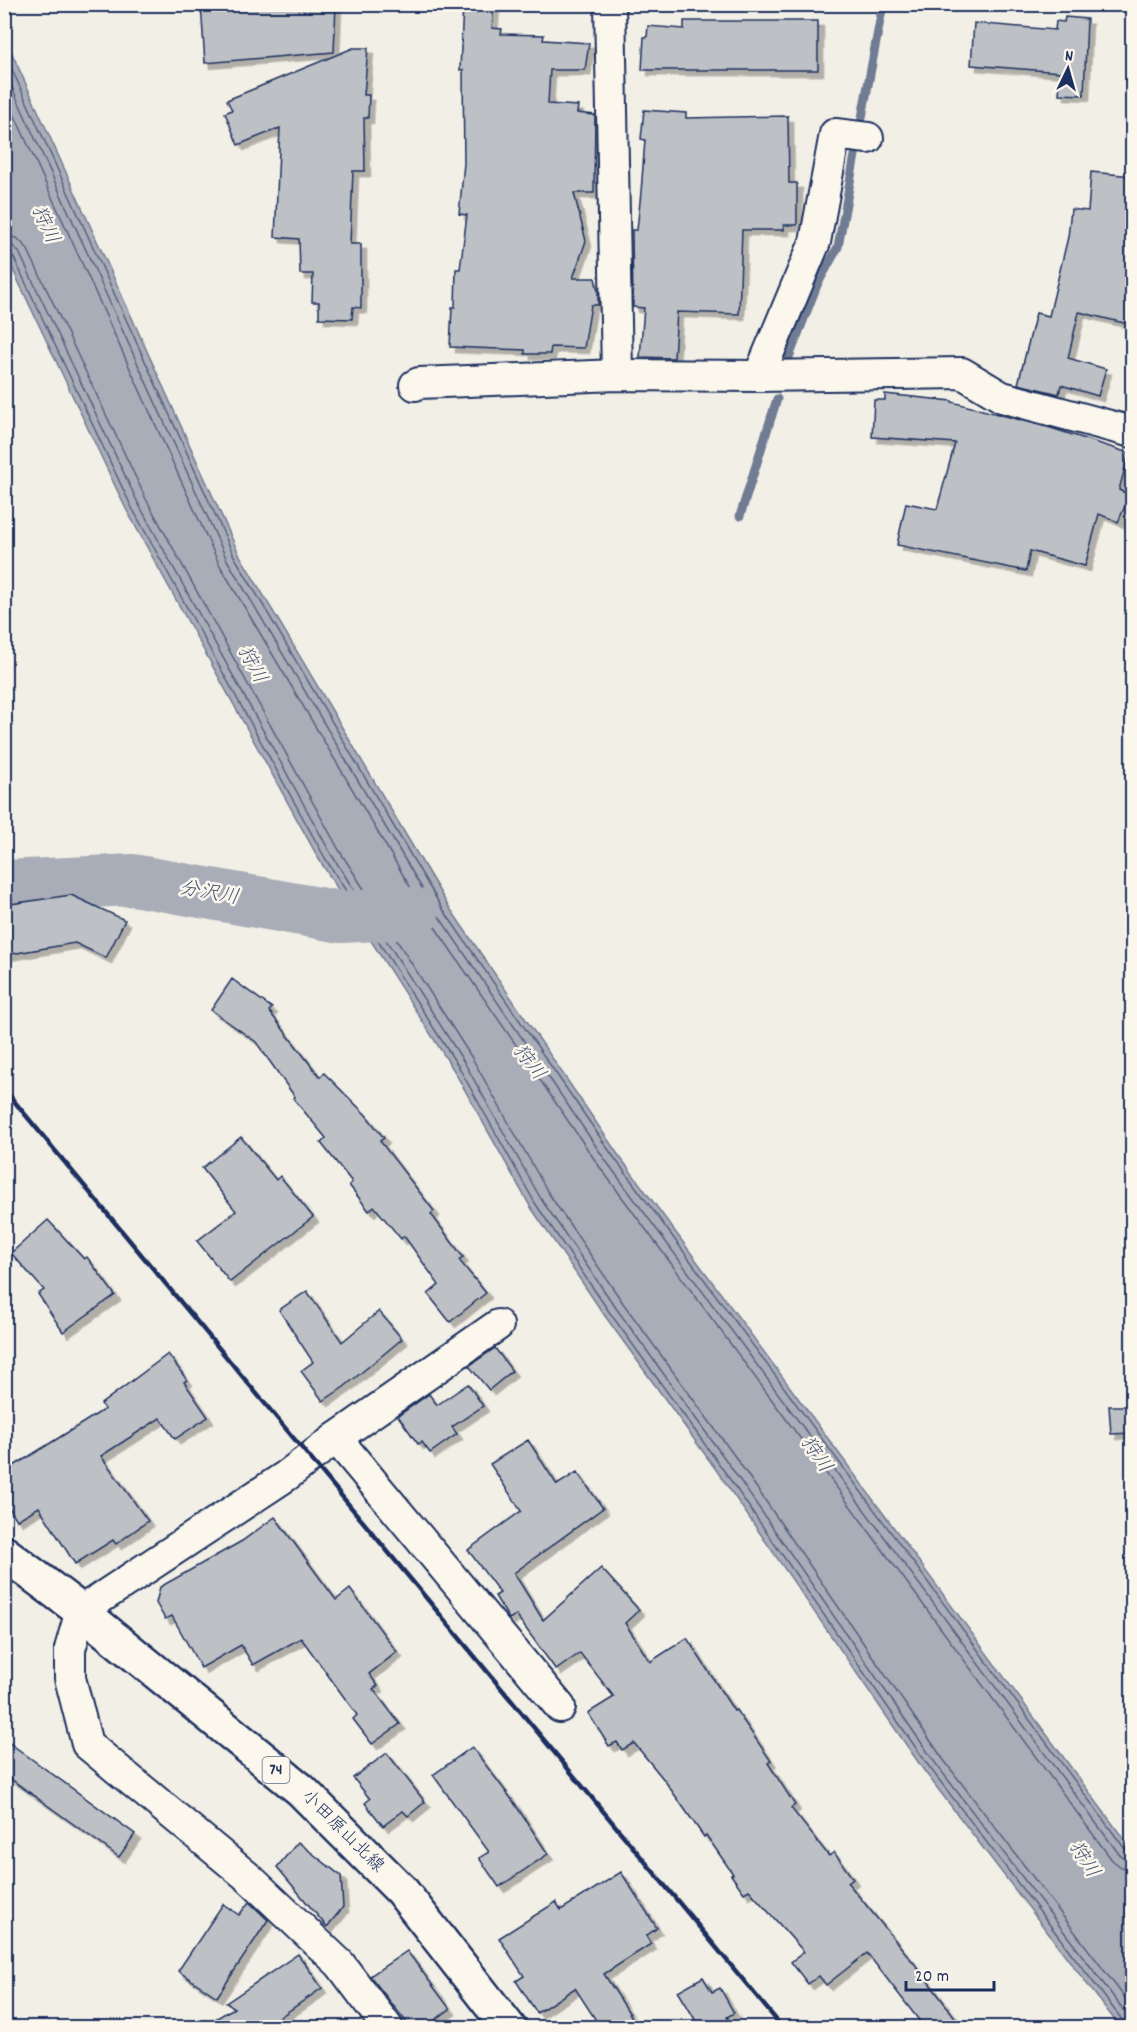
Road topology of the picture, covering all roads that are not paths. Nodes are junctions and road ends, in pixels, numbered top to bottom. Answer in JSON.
{"nodes":[{"id":1,"x":610,"y":4,"type":"edge"},
{"id":2,"x":856,"y":136,"type":"dead end"},
{"id":3,"x":617,"y":375,"type":"junction"},
{"id":4,"x":759,"y":376,"type":"junction"},
{"id":5,"x":415,"y":385,"type":"dead end"},
{"id":6,"x":1132,"y":432,"type":"edge"},
{"id":7,"x":498,"y":1325,"type":"dead end"},
{"id":8,"x":336,"y":1438,"type":"junction"},
{"id":9,"x":4,"y":1553,"type":"edge"},
{"id":10,"x":81,"y":1611,"type":"junction"},
{"id":11,"x":560,"y":1707,"type":"dead end"},
{"id":12,"x":388,"y":2028,"type":"edge"},
{"id":13,"x":509,"y":2028,"type":"edge"}],
"edges":[{"from":1,"to":3,"type":"street"},
{"from":2,"to":4,"type":"street"},
{"from":3,"to":4,"type":"street"},
{"from":3,"to":5,"type":"street"},
{"from":4,"to":6,"type":"street"},
{"from":7,"to":8,"type":"street"},
{"from":8,"to":10,"type":"street"},
{"from":8,"to":11,"type":"street"},
{"from":9,"to":10,"type":"main road","name":"小田原山北線","number":"74"},
{"from":10,"to":12,"type":"street"},
{"from":10,"to":13,"type":"main road","name":"小田原山北線","number":"74"}]}
